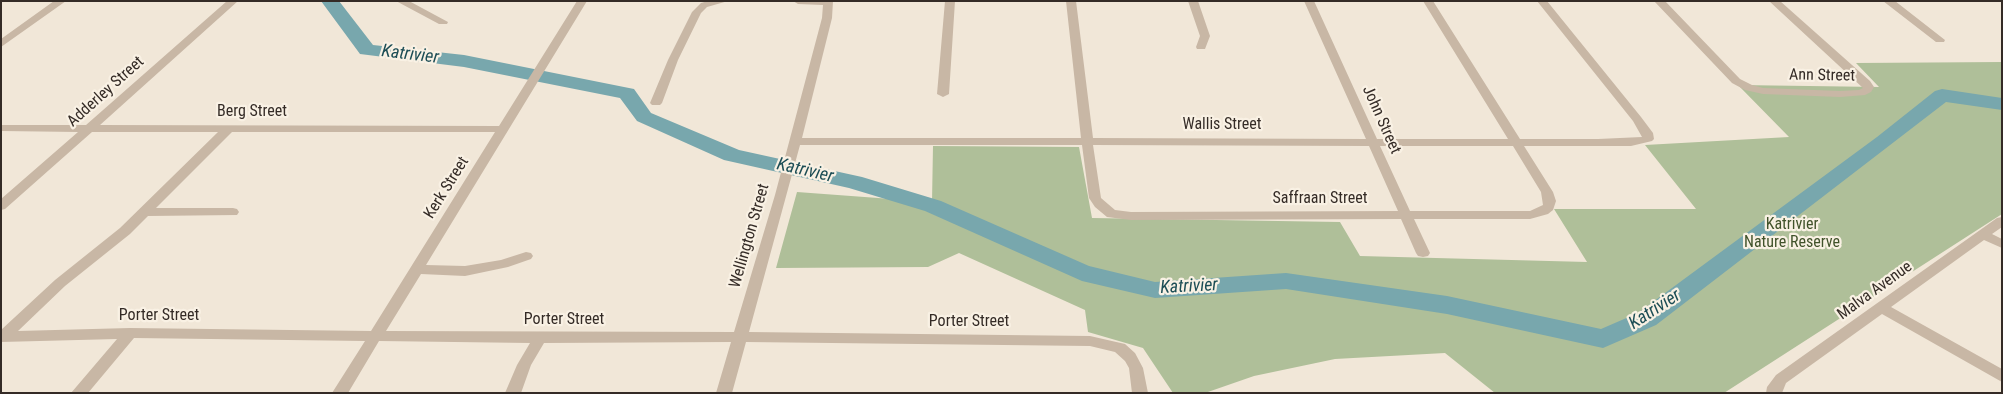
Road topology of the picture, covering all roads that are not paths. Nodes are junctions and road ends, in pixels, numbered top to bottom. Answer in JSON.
{"nodes":[{"id":1,"x":61,"y":1,"type":"edge"},
{"id":2,"x":233,"y":1,"type":"edge"},
{"id":3,"x":401,"y":1,"type":"edge"},
{"id":4,"x":582,"y":1,"type":"edge"},
{"id":5,"x":722,"y":1,"type":"edge"},
{"id":6,"x":798,"y":1,"type":"edge"},
{"id":7,"x":828,"y":1,"type":"edge"},
{"id":8,"x":950,"y":1,"type":"edge"},
{"id":9,"x":1071,"y":1,"type":"edge"},
{"id":10,"x":1194,"y":1,"type":"edge"},
{"id":11,"x":1309,"y":1,"type":"edge"},
{"id":12,"x":1428,"y":1,"type":"edge"},
{"id":13,"x":1542,"y":1,"type":"edge"},
{"id":14,"x":1659,"y":1,"type":"edge"},
{"id":15,"x":1774,"y":1,"type":"edge"},
{"id":16,"x":1888,"y":1,"type":"edge"},
{"id":17,"x":443,"y":22,"type":"dead end"},
{"id":18,"x":1940,"y":40,"type":"dead end"},
{"id":19,"x":1,"y":44,"type":"edge"},
{"id":20,"x":1201,"y":47,"type":"dead end"},
{"id":21,"x":943,"y":94,"type":"dead end"},
{"id":22,"x":656,"y":103,"type":"dead end"},
{"id":23,"x":1,"y":128,"type":"edge"},
{"id":24,"x":90,"y":128,"type":"junction"},
{"id":25,"x":228,"y":129,"type":"junction"},
{"id":26,"x":502,"y":129,"type":"junction"},
{"id":27,"x":1087,"y":141,"type":"junction"},
{"id":28,"x":795,"y":142,"type":"junction"},
{"id":29,"x":1372,"y":142,"type":"junction"},
{"id":30,"x":1517,"y":143,"type":"junction"},
{"id":31,"x":1,"y":206,"type":"edge"},
{"id":32,"x":145,"y":212,"type":"junction"},
{"id":33,"x":232,"y":212,"type":"dead end"},
{"id":34,"x":1406,"y":215,"type":"junction"},
{"id":35,"x":2002,"y":221,"type":"edge"},
{"id":36,"x":1982,"y":235,"type":"junction"},
{"id":37,"x":2002,"y":244,"type":"edge"},
{"id":38,"x":1423,"y":254,"type":"dead end"},
{"id":39,"x":526,"y":256,"type":"dead end"},
{"id":40,"x":416,"y":269,"type":"junction"},
{"id":41,"x":1882,"y":308,"type":"junction"},
{"id":42,"x":130,"y":333,"type":"junction"},
{"id":43,"x":374,"y":336,"type":"junction"},
{"id":44,"x":2,"y":337,"type":"edge"},
{"id":45,"x":739,"y":337,"type":"junction"},
{"id":46,"x":540,"y":338,"type":"junction"},
{"id":47,"x":2002,"y":376,"type":"edge"},
{"id":48,"x":79,"y":393,"type":"edge"},
{"id":49,"x":340,"y":393,"type":"edge"},
{"id":50,"x":512,"y":393,"type":"edge"},
{"id":51,"x":724,"y":393,"type":"edge"},
{"id":52,"x":1140,"y":393,"type":"edge"},
{"id":53,"x":1774,"y":393,"type":"edge"}],
"edges":[{"from":1,"to":19,"type":"street"},
{"from":2,"to":24,"type":"street","name":"Adderley Street"},
{"from":3,"to":17,"type":"street"},
{"from":4,"to":26,"type":"street","name":"Kerk Street"},
{"from":5,"to":22,"type":"street"},
{"from":6,"to":7,"type":"street"},
{"from":7,"to":28,"type":"street","name":"Wellington Street"},
{"from":8,"to":21,"type":"street"},
{"from":9,"to":27,"type":"street"},
{"from":10,"to":20,"type":"street"},
{"from":11,"to":29,"type":"street","name":"John Street"},
{"from":12,"to":30,"type":"street"},
{"from":13,"to":30,"type":"street","name":"Wallis Street"},
{"from":14,"to":15,"type":"street","name":"Ann Street"},
{"from":16,"to":18,"type":"street"},
{"from":23,"to":24,"type":"street","name":"Berg Street"},
{"from":24,"to":25,"type":"street","name":"Berg Street"},
{"from":24,"to":31,"type":"street","name":"Adderley Street"},
{"from":25,"to":26,"type":"street","name":"Berg Street"},
{"from":25,"to":32,"type":"street"},
{"from":26,"to":40,"type":"street","name":"Kerk Street"},
{"from":27,"to":28,"type":"street","name":"Wallis Street"},
{"from":27,"to":29,"type":"street","name":"Wallis Street"},
{"from":27,"to":34,"type":"street","name":"Saffraan Street"},
{"from":28,"to":45,"type":"street","name":"Wellington Street"},
{"from":29,"to":30,"type":"street","name":"Wallis Street"},
{"from":29,"to":34,"type":"street","name":"John Street"},
{"from":30,"to":34,"type":"street","name":"Saffraan Street"},
{"from":32,"to":33,"type":"street"},
{"from":32,"to":44,"type":"street"},
{"from":34,"to":38,"type":"street","name":"John Street"},
{"from":35,"to":36,"type":"street","name":"Malva Avenue"},
{"from":36,"to":37,"type":"street"},
{"from":36,"to":41,"type":"street","name":"Malva Avenue"},
{"from":39,"to":40,"type":"street"},
{"from":40,"to":43,"type":"street","name":"Kerk Street"},
{"from":41,"to":47,"type":"street"},
{"from":41,"to":53,"type":"street","name":"Malva Avenue"},
{"from":42,"to":43,"type":"street","name":"Porter Street"},
{"from":42,"to":44,"type":"street","name":"Porter Street"},
{"from":42,"to":48,"type":"street"},
{"from":43,"to":46,"type":"street","name":"Porter Street"},
{"from":43,"to":49,"type":"street","name":"Kerk Street"},
{"from":45,"to":46,"type":"street","name":"Porter Street"},
{"from":45,"to":51,"type":"street","name":"Wellington Street"},
{"from":45,"to":52,"type":"street","name":"Porter Street"},
{"from":46,"to":50,"type":"street"}]}
